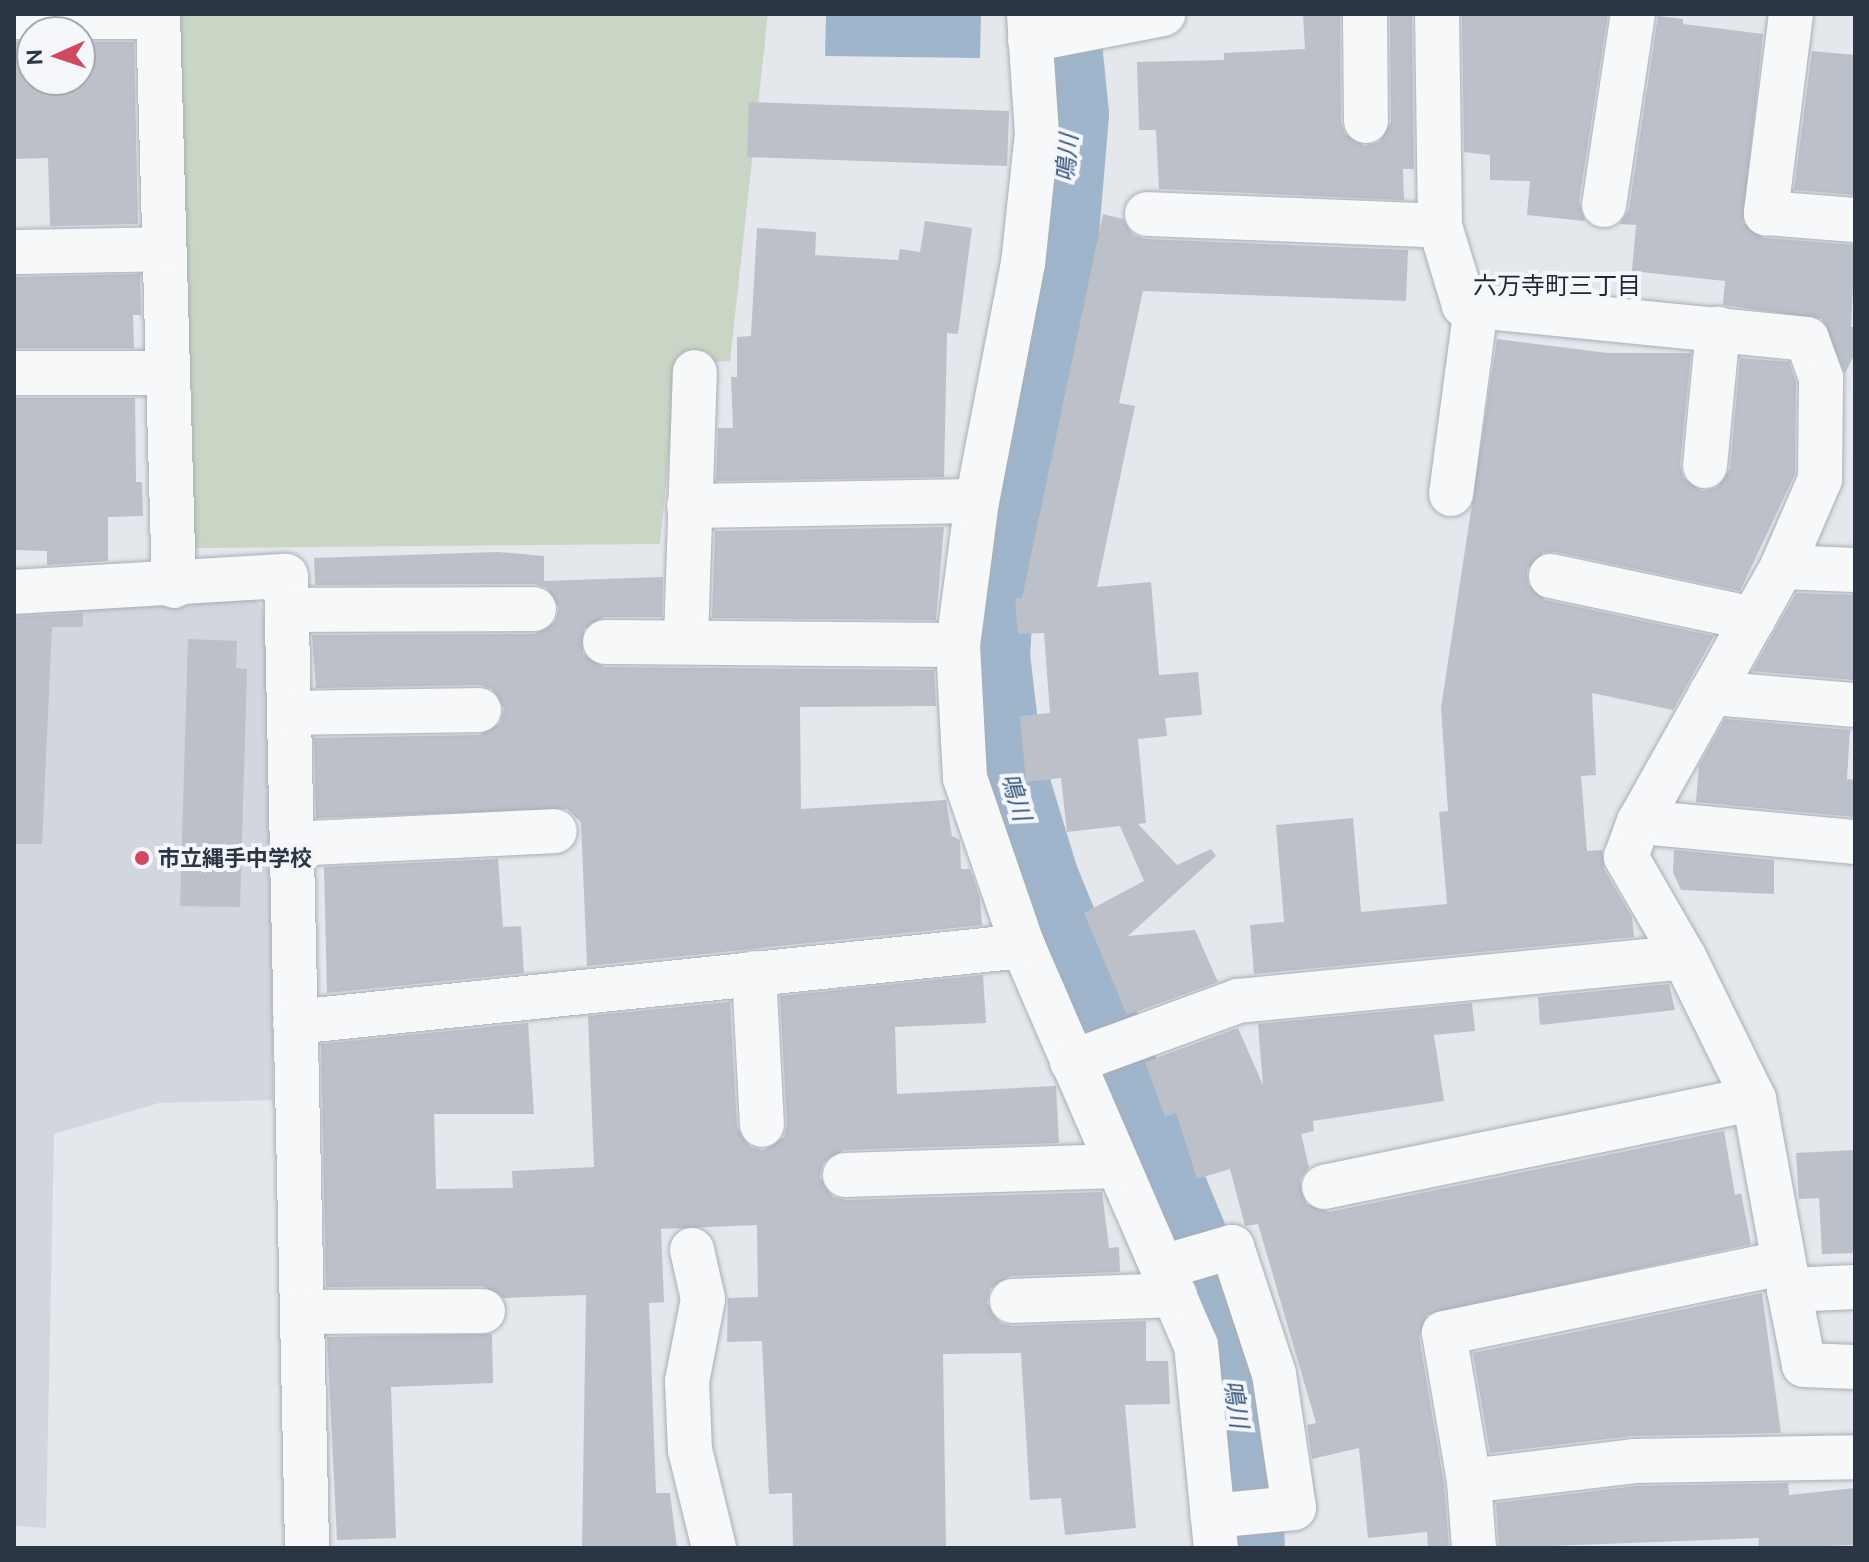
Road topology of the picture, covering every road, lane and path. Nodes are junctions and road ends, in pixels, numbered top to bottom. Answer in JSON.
{"nodes":[{"id":1,"x":1163,"y":14,"type":"edge"},
{"id":2,"x":1365,"y":14,"type":"edge"},
{"id":3,"x":1437,"y":14,"type":"edge"},
{"id":4,"x":1633,"y":14,"type":"edge"},
{"id":5,"x":1791,"y":14,"type":"edge"},
{"id":6,"x":158,"y":16,"type":"edge"},
{"id":7,"x":14,"y":17,"type":"edge"},
{"id":8,"x":1036,"y":30,"type":"edge"},
{"id":9,"x":1366,"y":121,"type":"dead end"},
{"id":10,"x":1604,"y":205,"type":"dead end"},
{"id":11,"x":1147,"y":214,"type":"dead end"},
{"id":12,"x":1855,"y":220,"type":"edge"},
{"id":13,"x":1440,"y":226,"type":"junction"},
{"id":14,"x":164,"y":249,"type":"junction"},
{"id":15,"x":14,"y":252,"type":"edge"},
{"id":16,"x":1476,"y":306,"type":"junction"},
{"id":17,"x":1718,"y":329,"type":"junction"},
{"id":18,"x":695,"y":372,"type":"dead end"},
{"id":19,"x":14,"y":373,"type":"edge"},
{"id":20,"x":167,"y":373,"type":"junction"},
{"id":21,"x":1838,"y":382,"type":"edge"},
{"id":22,"x":1705,"y":466,"type":"dead end"},
{"id":23,"x":1451,"y":494,"type":"dead end"},
{"id":24,"x":977,"y":501,"type":"junction"},
{"id":25,"x":689,"y":506,"type":"junction"},
{"id":26,"x":1782,"y":567,"type":"junction"},
{"id":27,"x":1855,"y":570,"type":"edge"},
{"id":28,"x":1551,"y":576,"type":"dead end"},
{"id":29,"x":174,"y":586,"type":"junction"},
{"id":30,"x":14,"y":592,"type":"edge"},
{"id":31,"x":534,"y":609,"type":"dead end"},
{"id":32,"x":287,"y":610,"type":"junction"},
{"id":33,"x":1753,"y":619,"type":"junction"},
{"id":34,"x":686,"y":639,"type":"junction"},
{"id":35,"x":605,"y":642,"type":"dead end"},
{"id":36,"x":958,"y":645,"type":"junction"},
{"id":37,"x":1711,"y":693,"type":"junction"},
{"id":38,"x":1855,"y":705,"type":"edge"},
{"id":39,"x":479,"y":710,"type":"dead end"},
{"id":40,"x":289,"y":713,"type":"junction"},
{"id":41,"x":1639,"y":822,"type":"junction"},
{"id":42,"x":555,"y":831,"type":"dead end"},
{"id":43,"x":1855,"y":842,"type":"edge"},
{"id":44,"x":292,"y":844,"type":"junction"},
{"id":45,"x":1023,"y":946,"type":"junction"},
{"id":46,"x":1684,"y":957,"type":"junction"},
{"id":47,"x":754,"y":973,"type":"junction"},
{"id":48,"x":295,"y":1022,"type":"junction"},
{"id":49,"x":1072,"y":1062,"type":"junction"},
{"id":50,"x":1754,"y":1099,"type":"junction"},
{"id":51,"x":762,"y":1125,"type":"dead end"},
{"id":52,"x":1118,"y":1166,"type":"junction"},
{"id":53,"x":845,"y":1175,"type":"dead end"},
{"id":54,"x":1324,"y":1187,"type":"dead end"},
{"id":55,"x":692,"y":1250,"type":"dead end"},
{"id":56,"x":1786,"y":1277,"type":"junction"},
{"id":57,"x":1169,"y":1281,"type":"junction"},
{"id":58,"x":1855,"y":1287,"type":"edge"},
{"id":59,"x":1012,"y":1301,"type":"dead end"},
{"id":60,"x":483,"y":1311,"type":"dead end"},
{"id":61,"x":302,"y":1312,"type":"junction"},
{"id":62,"x":1855,"y":1367,"type":"edge"},
{"id":63,"x":1855,"y":1457,"type":"edge"},
{"id":64,"x":1469,"y":1481,"type":"junction"},
{"id":65,"x":1214,"y":1532,"type":"edge"},
{"id":66,"x":307,"y":1548,"type":"edge"},
{"id":67,"x":714,"y":1548,"type":"edge"},
{"id":68,"x":1474,"y":1548,"type":"edge"}],
"edges":[{"from":1,"to":8,"type":"street"},
{"from":2,"to":9,"type":"street"},
{"from":3,"to":13,"type":"street"},
{"from":4,"to":10,"type":"street"},
{"from":5,"to":12,"type":"street"},
{"from":6,"to":7,"type":"street"},
{"from":6,"to":14,"type":"street"},
{"from":8,"to":24,"type":"street"},
{"from":11,"to":13,"type":"street"},
{"from":13,"to":16,"type":"street"},
{"from":14,"to":15,"type":"street"},
{"from":14,"to":20,"type":"street"},
{"from":16,"to":17,"type":"street"},
{"from":16,"to":23,"type":"street"},
{"from":17,"to":21,"type":"street"},
{"from":17,"to":22,"type":"street"},
{"from":18,"to":25,"type":"street"},
{"from":19,"to":20,"type":"street"},
{"from":20,"to":29,"type":"street"},
{"from":21,"to":26,"type":"street"},
{"from":24,"to":25,"type":"street"},
{"from":24,"to":36,"type":"street"},
{"from":25,"to":34,"type":"street"},
{"from":26,"to":27,"type":"street"},
{"from":26,"to":33,"type":"street"},
{"from":28,"to":33,"type":"street"},
{"from":29,"to":30,"type":"street"},
{"from":29,"to":32,"type":"street"},
{"from":31,"to":32,"type":"street"},
{"from":32,"to":40,"type":"street"},
{"from":33,"to":37,"type":"street"},
{"from":34,"to":35,"type":"street"},
{"from":34,"to":36,"type":"street"},
{"from":36,"to":45,"type":"street"},
{"from":37,"to":38,"type":"street"},
{"from":37,"to":41,"type":"street"},
{"from":39,"to":40,"type":"street"},
{"from":40,"to":44,"type":"street"},
{"from":41,"to":43,"type":"street"},
{"from":41,"to":46,"type":"street"},
{"from":42,"to":44,"type":"street"},
{"from":44,"to":48,"type":"street"},
{"from":45,"to":47,"type":"street"},
{"from":45,"to":49,"type":"street"},
{"from":46,"to":49,"type":"street"},
{"from":46,"to":50,"type":"street"},
{"from":47,"to":48,"type":"street"},
{"from":47,"to":51,"type":"street"},
{"from":48,"to":61,"type":"street"},
{"from":49,"to":52,"type":"street"},
{"from":50,"to":54,"type":"street"},
{"from":50,"to":56,"type":"street"},
{"from":52,"to":53,"type":"street"},
{"from":52,"to":57,"type":"street"},
{"from":55,"to":67,"type":"street"},
{"from":56,"to":58,"type":"street"},
{"from":56,"to":62,"type":"street"},
{"from":56,"to":64,"type":"street"},
{"from":57,"to":59,"type":"street"},
{"from":57,"to":65,"type":"street"},
{"from":57,"to":65,"type":"street"},
{"from":60,"to":61,"type":"street"},
{"from":61,"to":66,"type":"street"},
{"from":63,"to":64,"type":"street"},
{"from":64,"to":68,"type":"street"}]}
